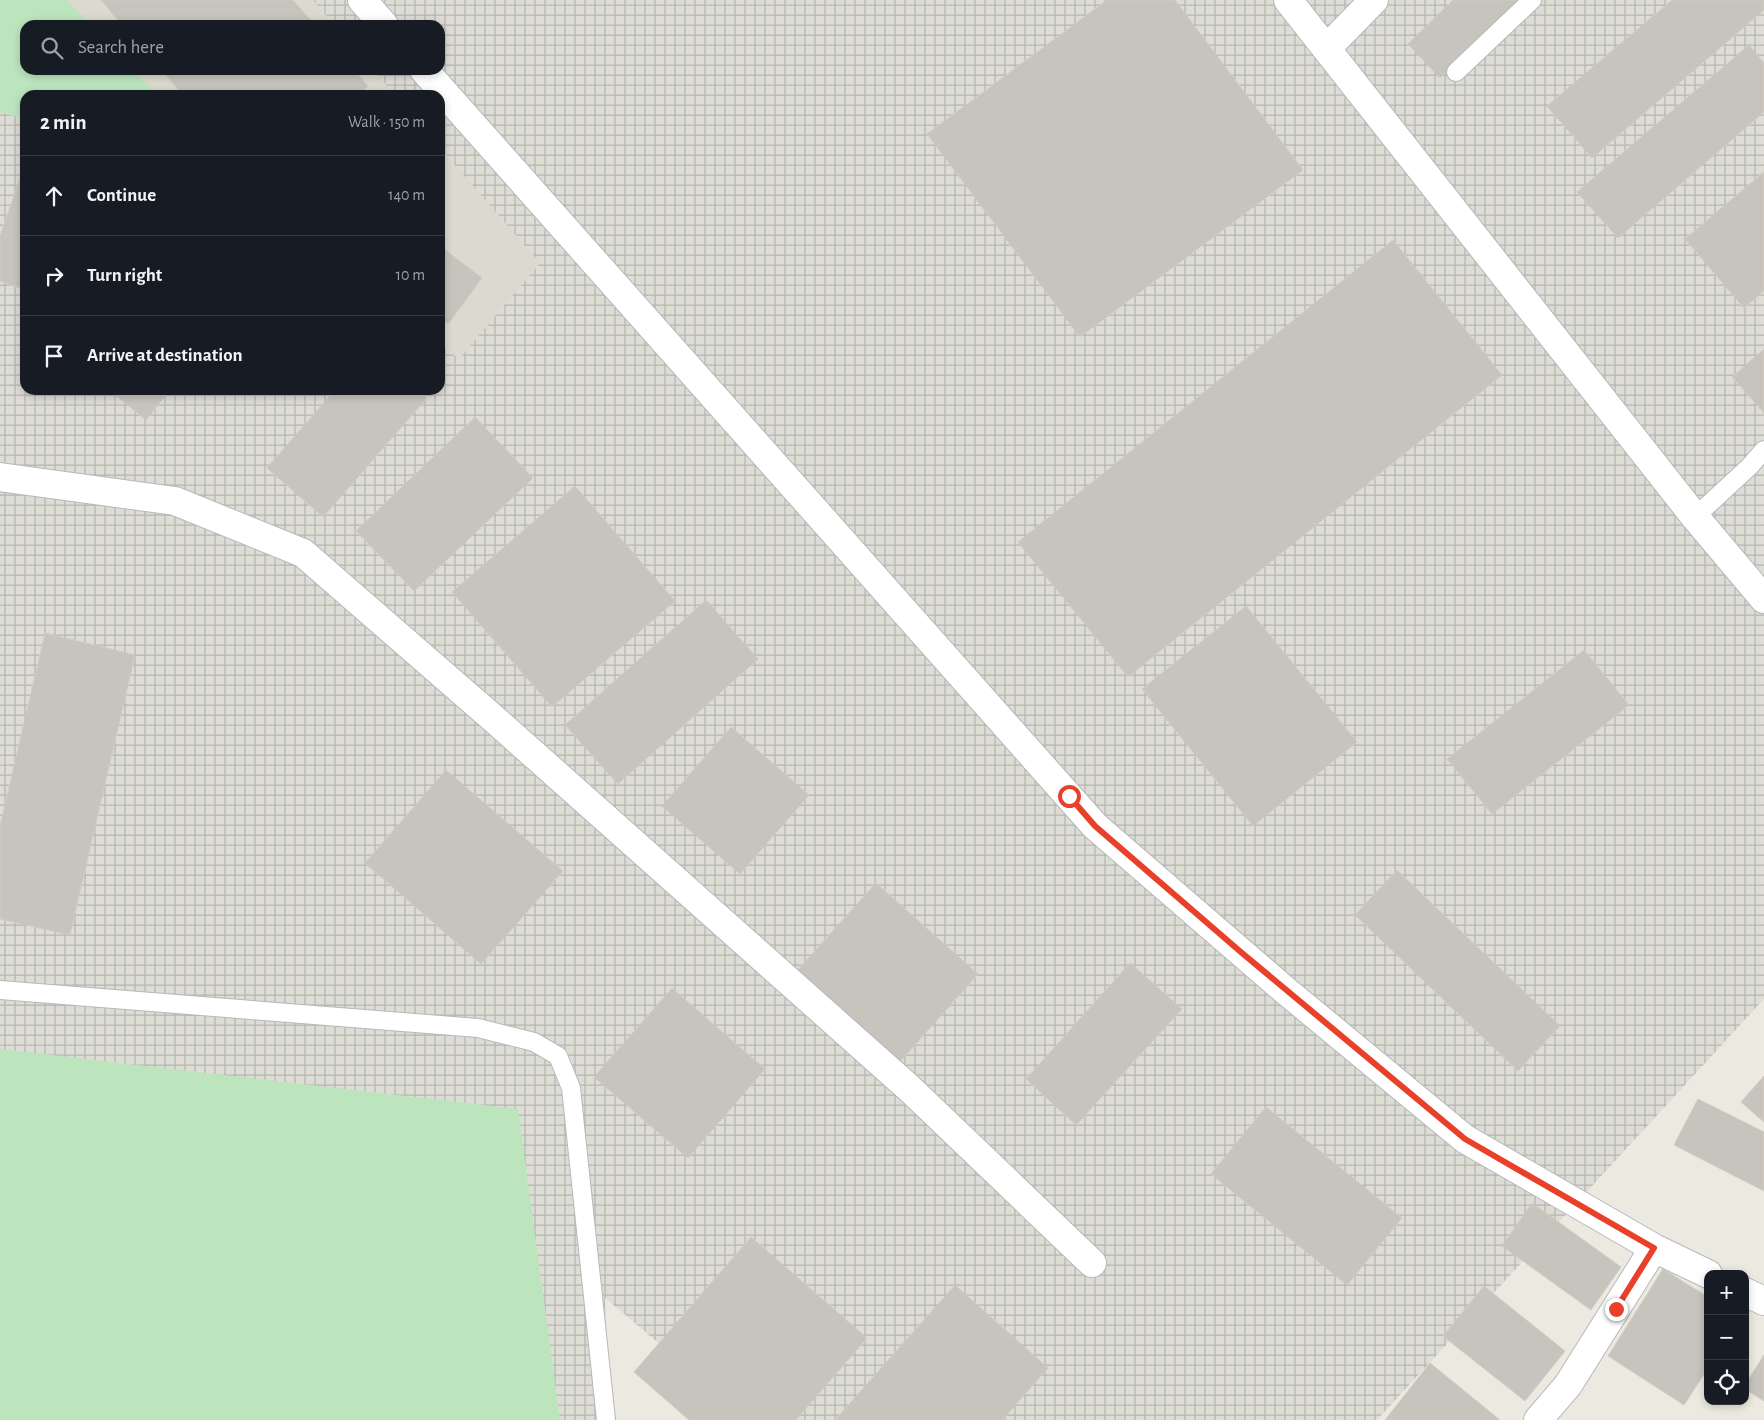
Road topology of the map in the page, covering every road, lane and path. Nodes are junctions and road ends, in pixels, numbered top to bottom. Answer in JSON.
{"nodes":[{"id":1,"x":362,"y":0,"type":"edge"},
{"id":2,"x":1288,"y":0,"type":"edge"},
{"id":3,"x":1374,"y":0,"type":"edge"},
{"id":4,"x":1532,"y":0,"type":"edge"},
{"id":5,"x":380,"y":20,"type":"edge"},
{"id":6,"x":1326,"y":48,"type":"junction"},
{"id":7,"x":1456,"y":72,"type":"dead end"},
{"id":8,"x":428,"y":75,"type":"edge"},
{"id":9,"x":442,"y":90,"type":"edge"},
{"id":10,"x":445,"y":94,"type":"edge"},
{"id":11,"x":1764,"y":450,"type":"edge"},
{"id":12,"x":0,"y":477,"type":"edge"},
{"id":13,"x":1695,"y":518,"type":"junction"},
{"id":14,"x":1764,"y":599,"type":"edge"},
{"id":15,"x":0,"y":990,"type":"edge"},
{"id":16,"x":1654,"y":1248,"type":"junction"},
{"id":17,"x":1092,"y":1263,"type":"dead end"},
{"id":18,"x":1704,"y":1272,"type":"edge"},
{"id":19,"x":1749,"y":1294,"type":"edge"},
{"id":20,"x":1764,"y":1301,"type":"edge"},
{"id":21,"x":606,"y":1420,"type":"edge"},
{"id":22,"x":1538,"y":1420,"type":"edge"}],
"edges":[{"from":1,"to":5,"type":"street"},
{"from":2,"to":6,"type":"street"},
{"from":3,"to":6,"type":"street"},
{"from":4,"to":7,"type":"lane"},
{"from":6,"to":13,"type":"street"},
{"from":8,"to":9,"type":"street"},
{"from":10,"to":16,"type":"street"},
{"from":11,"to":13,"type":"lane"},
{"from":12,"to":17,"type":"street"},
{"from":13,"to":14,"type":"street"},
{"from":15,"to":21,"type":"lane"},
{"from":16,"to":18,"type":"street"},
{"from":16,"to":22,"type":"street"},
{"from":19,"to":20,"type":"street"}]}
